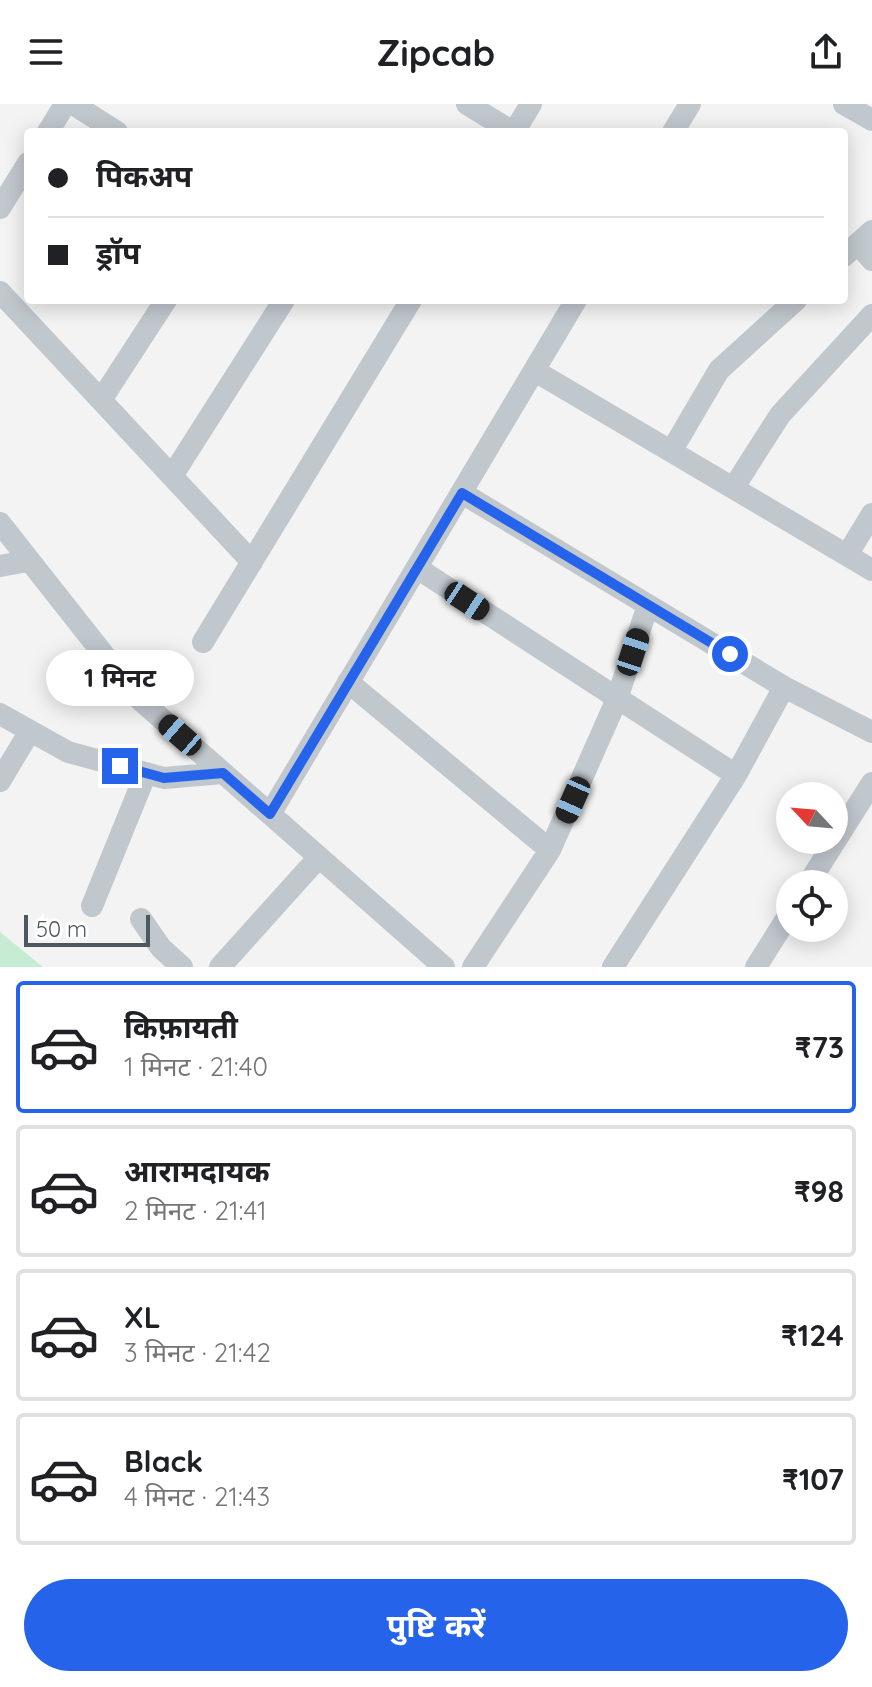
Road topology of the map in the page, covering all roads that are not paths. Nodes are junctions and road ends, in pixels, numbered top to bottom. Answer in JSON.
{"nodes":[{"id":1,"x":65,"y":104,"type":"edge"},
{"id":2,"x":73,"y":104,"type":"edge"},
{"id":3,"x":467,"y":104,"type":"edge"},
{"id":4,"x":531,"y":104,"type":"edge"},
{"id":5,"x":690,"y":104,"type":"edge"},
{"id":6,"x":846,"y":104,"type":"edge"},
{"id":7,"x":872,"y":120,"type":"edge"},
{"id":8,"x":50,"y":128,"type":"edge"},
{"id":9,"x":111,"y":128,"type":"edge"},
{"id":10,"x":506,"y":128,"type":"edge"},
{"id":11,"x":516,"y":128,"type":"edge"},
{"id":12,"x":675,"y":128,"type":"edge"},
{"id":13,"x":24,"y":169,"type":"edge"},
{"id":14,"x":0,"y":208,"type":"edge"},
{"id":15,"x":0,"y":292,"type":"edge"},
{"id":16,"x":163,"y":304,"type":"edge"},
{"id":17,"x":281,"y":304,"type":"edge"},
{"id":18,"x":400,"y":304,"type":"edge"},
{"id":19,"x":574,"y":304,"type":"edge"},
{"id":20,"x":792,"y":304,"type":"edge"},
{"id":21,"x":872,"y":315,"type":"edge"},
{"id":22,"x":535,"y":371,"type":"junction"},
{"id":23,"x":101,"y":400,"type":"junction"},
{"id":24,"x":672,"y":450,"type":"junction"},
{"id":25,"x":172,"y":476,"type":"junction"},
{"id":26,"x":734,"y":487,"type":"junction"},
{"id":27,"x":462,"y":493,"type":"junction"},
{"id":28,"x":872,"y":514,"type":"edge"},
{"id":29,"x":0,"y":523,"type":"edge"},
{"id":30,"x":847,"y":555,"type":"junction"},
{"id":31,"x":28,"y":561,"type":"junction"},
{"id":32,"x":252,"y":562,"type":"junction"},
{"id":33,"x":0,"y":566,"type":"edge"},
{"id":34,"x":417,"y":568,"type":"junction"},
{"id":35,"x":872,"y":570,"type":"edge"},
{"id":36,"x":648,"y":605,"type":"junction"},
{"id":37,"x":203,"y":642,"type":"dead end"},
{"id":38,"x":348,"y":682,"type":"junction"},
{"id":39,"x":784,"y":687,"type":"junction"},
{"id":40,"x":617,"y":699,"type":"junction"},
{"id":41,"x":0,"y":714,"type":"edge"},
{"id":42,"x":30,"y":731,"type":"junction"},
{"id":43,"x":872,"y":732,"type":"edge"},
{"id":44,"x":146,"y":773,"type":"junction"},
{"id":45,"x":223,"y":773,"type":"junction"},
{"id":46,"x":736,"y":775,"type":"junction"},
{"id":47,"x":0,"y":781,"type":"edge"},
{"id":48,"x":872,"y":783,"type":"edge"},
{"id":49,"x":270,"y":814,"type":"junction"},
{"id":50,"x":550,"y":850,"type":"junction"},
{"id":51,"x":319,"y":857,"type":"junction"},
{"id":52,"x":817,"y":870,"type":"edge"},
{"id":53,"x":92,"y":906,"type":"dead end"},
{"id":54,"x":141,"y":919,"type":"dead end"},
{"id":55,"x":776,"y":935,"type":"edge"},
{"id":56,"x":182,"y":967,"type":"edge"},
{"id":57,"x":220,"y":967,"type":"edge"},
{"id":58,"x":444,"y":967,"type":"edge"},
{"id":59,"x":473,"y":967,"type":"edge"},
{"id":60,"x":613,"y":967,"type":"edge"},
{"id":61,"x":756,"y":967,"type":"edge"}],
"edges":[{"from":1,"to":8,"type":"street"},
{"from":2,"to":9,"type":"street"},
{"from":3,"to":10,"type":"street"},
{"from":4,"to":11,"type":"street"},
{"from":5,"to":12,"type":"street"},
{"from":6,"to":7,"type":"street"},
{"from":13,"to":14,"type":"street"},
{"from":15,"to":23,"type":"street"},
{"from":16,"to":23,"type":"street"},
{"from":17,"to":25,"type":"street"},
{"from":18,"to":32,"type":"street"},
{"from":19,"to":22,"type":"street"},
{"from":20,"to":24,"type":"street"},
{"from":21,"to":26,"type":"street"},
{"from":22,"to":24,"type":"street"},
{"from":22,"to":27,"type":"street"},
{"from":23,"to":25,"type":"street"},
{"from":24,"to":26,"type":"street"},
{"from":25,"to":32,"type":"street"},
{"from":26,"to":30,"type":"street"},
{"from":27,"to":34,"type":"street"},
{"from":27,"to":36,"type":"street"},
{"from":28,"to":30,"type":"street"},
{"from":29,"to":31,"type":"street"},
{"from":30,"to":35,"type":"street"},
{"from":31,"to":33,"type":"street"},
{"from":31,"to":45,"type":"street"},
{"from":32,"to":37,"type":"street"},
{"from":34,"to":38,"type":"street"},
{"from":34,"to":40,"type":"street"},
{"from":36,"to":39,"type":"street"},
{"from":36,"to":40,"type":"street"},
{"from":38,"to":49,"type":"street"},
{"from":38,"to":50,"type":"street"},
{"from":39,"to":43,"type":"street"},
{"from":39,"to":46,"type":"street"},
{"from":40,"to":46,"type":"street"},
{"from":40,"to":50,"type":"street"},
{"from":41,"to":42,"type":"street"},
{"from":42,"to":44,"type":"street"},
{"from":42,"to":47,"type":"street"},
{"from":44,"to":45,"type":"street"},
{"from":44,"to":53,"type":"street"},
{"from":45,"to":49,"type":"street"},
{"from":46,"to":60,"type":"street"},
{"from":48,"to":52,"type":"street"},
{"from":49,"to":51,"type":"street"},
{"from":50,"to":59,"type":"street"},
{"from":51,"to":57,"type":"street"},
{"from":51,"to":58,"type":"street"},
{"from":54,"to":56,"type":"street"},
{"from":55,"to":61,"type":"street"}]}
